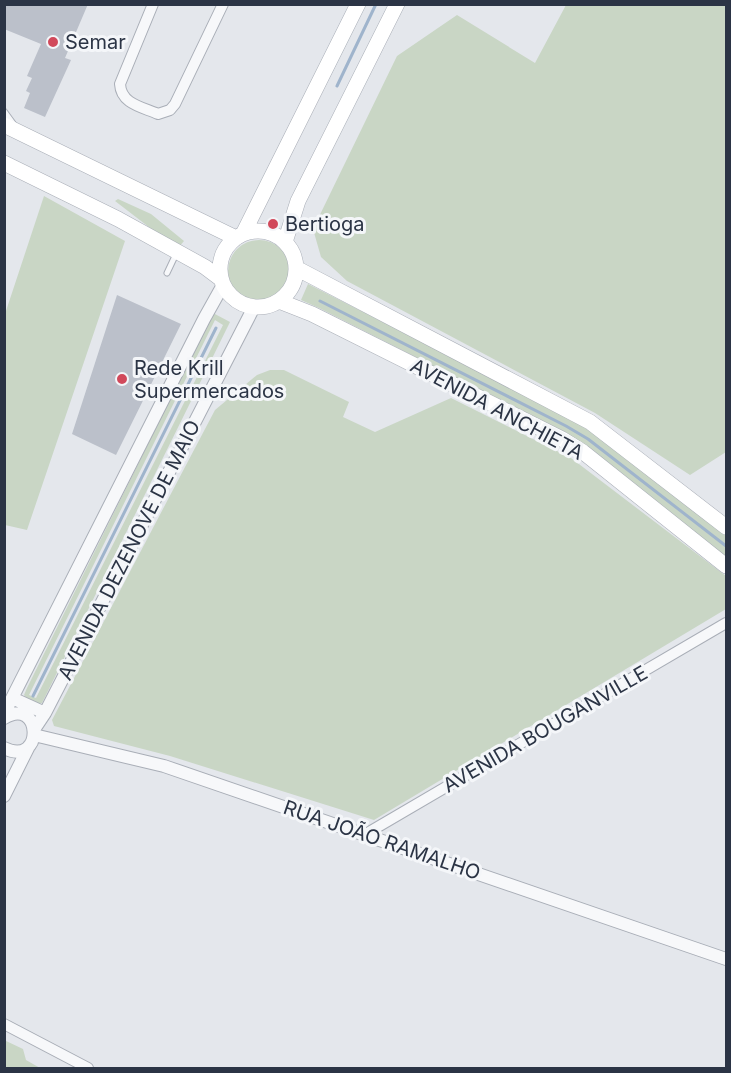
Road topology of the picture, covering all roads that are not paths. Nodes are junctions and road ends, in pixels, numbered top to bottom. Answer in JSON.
{"nodes":[{"id":1,"x":153,"y":4,"type":"edge"},
{"id":2,"x":223,"y":4,"type":"edge"},
{"id":3,"x":358,"y":4,"type":"edge"},
{"id":4,"x":397,"y":4,"type":"edge"},
{"id":5,"x":4,"y":111,"type":"edge"},
{"id":6,"x":4,"y":125,"type":"edge"},
{"id":7,"x":20,"y":132,"type":"junction"},
{"id":8,"x":4,"y":163,"type":"edge"},
{"id":9,"x":239,"y":236,"type":"junction"},
{"id":10,"x":285,"y":242,"type":"junction"},
{"id":11,"x":177,"y":253,"type":"junction"},
{"id":12,"x":296,"y":268,"type":"junction"},
{"id":13,"x":167,"y":273,"type":"dead end"},
{"id":14,"x":222,"y":282,"type":"junction"},
{"id":15,"x":279,"y":301,"type":"junction"},
{"id":16,"x":254,"y":307,"type":"junction"},
{"id":17,"x":726,"y":527,"type":"edge"},
{"id":18,"x":726,"y":566,"type":"edge"},
{"id":19,"x":726,"y":623,"type":"edge"},
{"id":20,"x":12,"y":698,"type":"junction"},
{"id":21,"x":45,"y":713,"type":"junction"},
{"id":22,"x":4,"y":716,"type":"edge"},
{"id":23,"x":33,"y":736,"type":"junction"},
{"id":24,"x":4,"y":748,"type":"edge"},
{"id":25,"x":4,"y":796,"type":"edge"},
{"id":26,"x":364,"y":835,"type":"junction"},
{"id":27,"x":726,"y":959,"type":"edge"},
{"id":28,"x":4,"y":1024,"type":"edge"},
{"id":29,"x":88,"y":1068,"type":"edge"}],
"edges":[{"from":1,"to":2,"type":"street"},
{"from":3,"to":9,"type":"main road"},
{"from":4,"to":10,"type":"main road"},
{"from":5,"to":7,"type":"lane"},
{"from":6,"to":7,"type":"main road"},
{"from":7,"to":9,"type":"main road"},
{"from":8,"to":11,"type":"main road"},
{"from":9,"to":10,"type":"main road"},
{"from":9,"to":14,"type":"main road"},
{"from":10,"to":12,"type":"main road"},
{"from":11,"to":13,"type":"lane"},
{"from":11,"to":14,"type":"main road"},
{"from":12,"to":15,"type":"main road"},
{"from":12,"to":17,"type":"main road","name":"AVENIDA ANCHIETA"},
{"from":14,"to":16,"type":"main road"},
{"from":14,"to":20,"type":"street","name":"AVENIDA DEZENOVE DE MAIO"},
{"from":15,"to":16,"type":"main road"},
{"from":15,"to":18,"type":"main road","name":"AVENIDA ANCHIETA"},
{"from":16,"to":21,"type":"street","name":"AVENIDA DEZENOVE DE MAIO"},
{"from":19,"to":26,"type":"street","name":"AVENIDA BOUGANVILLE"},
{"from":20,"to":21,"type":"street"},
{"from":20,"to":22,"type":"street","name":"AVENIDA DEZENOVE DE MAIO"},
{"from":21,"to":23,"type":"street","name":"AVENIDA DEZENOVE DE MAIO"},
{"from":22,"to":23,"type":"street"},
{"from":23,"to":24,"type":"street"},
{"from":23,"to":25,"type":"street","name":"AVENIDA DEZENOVE DE MAIO"},
{"from":23,"to":26,"type":"street","name":"RUA JOÃO RAMALHO"},
{"from":26,"to":27,"type":"street","name":"RUA JOÃO RAMALHO"},
{"from":28,"to":29,"type":"street"}]}
